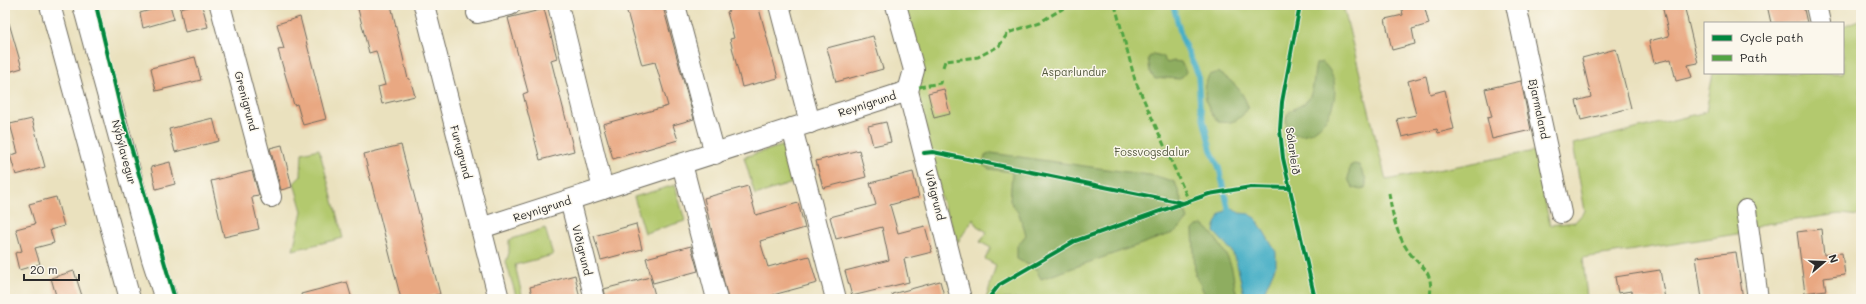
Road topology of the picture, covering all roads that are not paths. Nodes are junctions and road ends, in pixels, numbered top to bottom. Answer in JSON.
{"nodes":[{"id":1,"x":50,"y":5,"type":"edge"},
{"id":2,"x":84,"y":5,"type":"edge"},
{"id":3,"x":220,"y":5,"type":"edge"},
{"id":4,"x":424,"y":5,"type":"edge"},
{"id":5,"x":510,"y":5,"type":"edge"},
{"id":6,"x":558,"y":5,"type":"edge"},
{"id":7,"x":675,"y":5,"type":"edge"},
{"id":8,"x":779,"y":5,"type":"edge"},
{"id":9,"x":896,"y":5,"type":"edge"},
{"id":10,"x":1516,"y":5,"type":"edge"},
{"id":11,"x":1816,"y":5,"type":"edge"},
{"id":12,"x":477,"y":13,"type":"dead end"},
{"id":13,"x":1820,"y":22,"type":"edge"},
{"id":14,"x":908,"y":91,"type":"junction"},
{"id":15,"x":801,"y":125,"type":"junction"},
{"id":16,"x":715,"y":154,"type":"junction"},
{"id":17,"x":682,"y":164,"type":"junction"},
{"id":18,"x":603,"y":189,"type":"junction"},
{"id":19,"x":271,"y":198,"type":"dead end"},
{"id":20,"x":570,"y":200,"type":"junction"},
{"id":21,"x":1746,"y":210,"type":"dead end"},
{"id":22,"x":1561,"y":213,"type":"dead end"},
{"id":23,"x":481,"y":228,"type":"junction"},
{"id":24,"x":130,"y":299,"type":"edge"},
{"id":25,"x":166,"y":299,"type":"edge"},
{"id":26,"x":499,"y":299,"type":"edge"},
{"id":27,"x":595,"y":299,"type":"edge"},
{"id":28,"x":717,"y":299,"type":"edge"},
{"id":29,"x":836,"y":299,"type":"edge"},
{"id":30,"x":961,"y":299,"type":"edge"},
{"id":31,"x":1758,"y":299,"type":"edge"}],
"edges":[{"from":1,"to":24,"type":"street"},
{"from":2,"to":25,"type":"main road","name":"Nýbýlavegur"},
{"from":3,"to":19,"type":"street","name":"Grenigrund"},
{"from":4,"to":23,"type":"street","name":"Furugrund"},
{"from":5,"to":12,"type":"street"},
{"from":6,"to":18,"type":"street"},
{"from":7,"to":16,"type":"street"},
{"from":8,"to":15,"type":"street"},
{"from":9,"to":14,"type":"street","name":"Reynigrund"},
{"from":10,"to":22,"type":"street","name":"Bjarmaland"},
{"from":11,"to":13,"type":"street"},
{"from":14,"to":15,"type":"street","name":"Reynigrund"},
{"from":14,"to":30,"type":"street","name":"Víðigrund"},
{"from":15,"to":16,"type":"street","name":"Reynigrund"},
{"from":15,"to":29,"type":"street"},
{"from":16,"to":17,"type":"street","name":"Reynigrund"},
{"from":17,"to":18,"type":"street","name":"Reynigrund"},
{"from":17,"to":28,"type":"street"},
{"from":18,"to":20,"type":"street","name":"Reynigrund"},
{"from":20,"to":23,"type":"street","name":"Reynigrund"},
{"from":20,"to":27,"type":"street","name":"Víðigrund"},
{"from":21,"to":31,"type":"street"},
{"from":23,"to":26,"type":"street","name":"Furugrund"}]}
